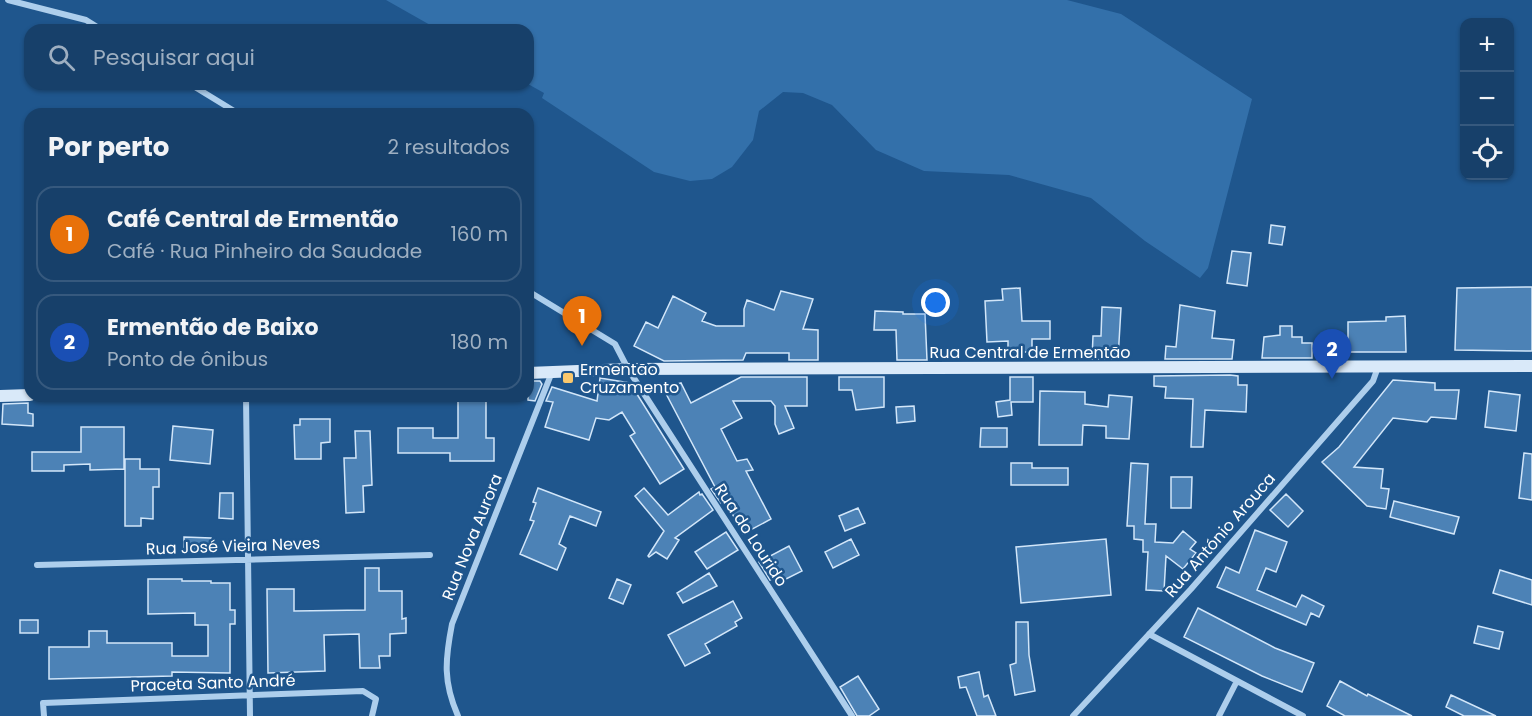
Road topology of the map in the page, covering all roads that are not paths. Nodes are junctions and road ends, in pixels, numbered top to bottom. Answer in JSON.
{"nodes":[{"id":1,"x":8,"y":0,"type":"edge"},
{"id":2,"x":92,"y":24,"type":"edge"},
{"id":3,"x":200,"y":90,"type":"edge"},
{"id":4,"x":229,"y":108,"type":"edge"},
{"id":5,"x":534,"y":295,"type":"edge"},
{"id":6,"x":1378,"y":366,"type":"junction"},
{"id":7,"x":1532,"y":366,"type":"edge"},
{"id":8,"x":628,"y":369,"type":"junction"},
{"id":9,"x":552,"y":371,"type":"junction"},
{"id":10,"x":534,"y":372,"type":"edge"},
{"id":11,"x":24,"y":394,"type":"edge"},
{"id":12,"x":0,"y":396,"type":"edge"},
{"id":13,"x":246,"y":402,"type":"edge"},
{"id":14,"x":430,"y":555,"type":"dead end"},
{"id":15,"x":248,"y":559,"type":"junction"},
{"id":16,"x":37,"y":566,"type":"dead end"},
{"id":17,"x":1149,"y":634,"type":"junction"},
{"id":18,"x":1237,"y":681,"type":"junction"},
{"id":19,"x":250,"y":695,"type":"junction"},
{"id":20,"x":44,"y":716,"type":"edge"},
{"id":21,"x":250,"y":716,"type":"edge"},
{"id":22,"x":372,"y":716,"type":"edge"},
{"id":23,"x":458,"y":716,"type":"edge"},
{"id":24,"x":852,"y":716,"type":"edge"},
{"id":25,"x":1073,"y":716,"type":"edge"},
{"id":26,"x":1219,"y":716,"type":"edge"},
{"id":27,"x":1303,"y":716,"type":"edge"}],
"edges":[{"from":1,"to":2,"type":"street"},
{"from":3,"to":4,"type":"street"},
{"from":5,"to":8,"type":"street","name":"Rua do Lourido"},
{"from":6,"to":7,"type":"street","name":"Rua Central de Ermentão"},
{"from":6,"to":8,"type":"street","name":"Rua Central de Ermentão"},
{"from":6,"to":17,"type":"street","name":"Rua António Arouca"},
{"from":8,"to":9,"type":"street","name":"Rua Central de Ermentão"},
{"from":8,"to":24,"type":"street","name":"Rua do Lourido"},
{"from":9,"to":10,"type":"street","name":"Rua Central de Ermentão"},
{"from":9,"to":23,"type":"street","name":"Rua Nova Aurora"},
{"from":11,"to":12,"type":"street"},
{"from":13,"to":15,"type":"street"},
{"from":14,"to":15,"type":"street","name":"Rua José Vieira Neves"},
{"from":15,"to":16,"type":"street","name":"Rua José Vieira Neves"},
{"from":15,"to":19,"type":"street"},
{"from":17,"to":18,"type":"street"},
{"from":17,"to":25,"type":"street","name":"Rua António Arouca"},
{"from":18,"to":26,"type":"street"},
{"from":18,"to":27,"type":"street"},
{"from":19,"to":20,"type":"street","name":"Praceta Santo André"},
{"from":19,"to":21,"type":"street"},
{"from":19,"to":22,"type":"street","name":"Praceta Santo André"}]}
